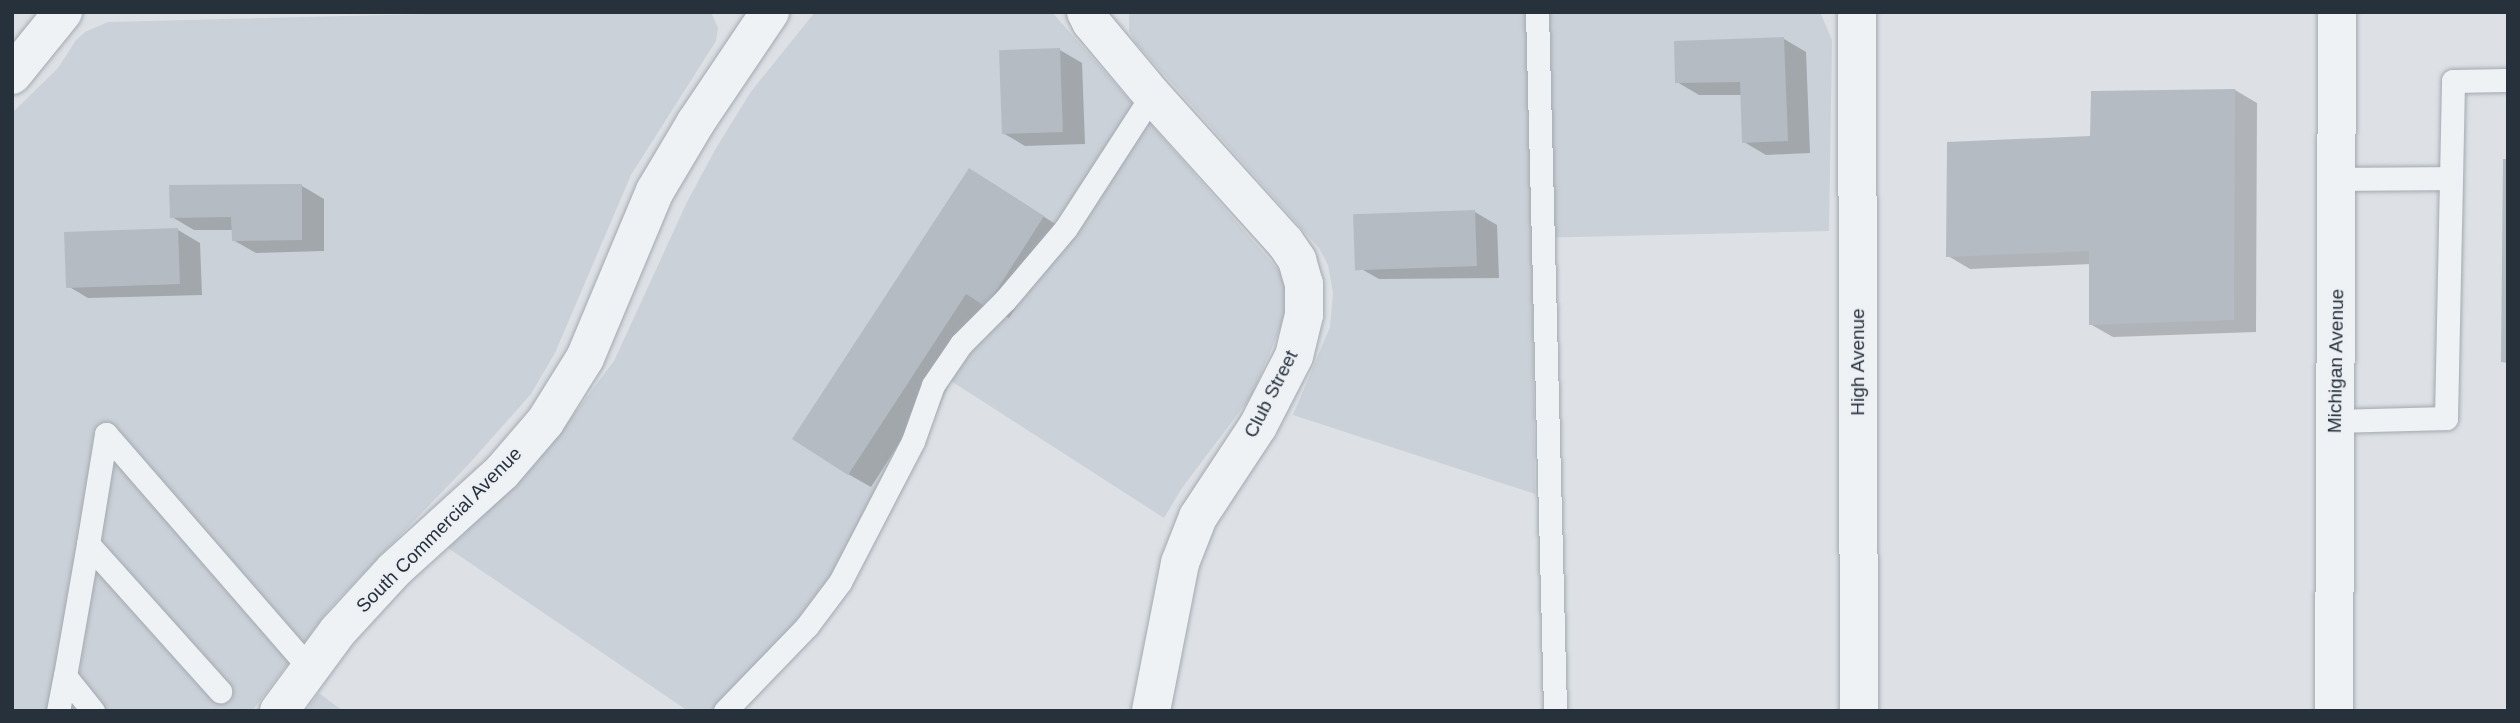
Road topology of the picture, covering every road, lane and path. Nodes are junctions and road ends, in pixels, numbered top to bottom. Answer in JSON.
{"nodes":[{"id":1,"x":63,"y":12,"type":"edge"},
{"id":2,"x":770,"y":12,"type":"edge"},
{"id":3,"x":1086,"y":12,"type":"edge"},
{"id":4,"x":1537,"y":12,"type":"edge"},
{"id":5,"x":1857,"y":12,"type":"edge"},
{"id":6,"x":2337,"y":12,"type":"edge"},
{"id":7,"x":12,"y":75,"type":"edge"},
{"id":8,"x":2508,"y":80,"type":"edge"},
{"id":9,"x":1152,"y":95,"type":"junction"},
{"id":10,"x":2451,"y":178,"type":"junction"},
{"id":11,"x":2338,"y":180,"type":"junction"},
{"id":12,"x":2335,"y":421,"type":"junction"},
{"id":13,"x":88,"y":544,"type":"junction"},
{"id":14,"x":310,"y":669,"type":"junction"},
{"id":15,"x":65,"y":676,"type":"junction"},
{"id":16,"x":220,"y":691,"type":"dead end"},
{"id":17,"x":58,"y":711,"type":"edge"},
{"id":18,"x":93,"y":711,"type":"edge"},
{"id":19,"x":279,"y":711,"type":"edge"},
{"id":20,"x":725,"y":711,"type":"edge"},
{"id":21,"x":1151,"y":711,"type":"edge"},
{"id":22,"x":1555,"y":711,"type":"edge"},
{"id":23,"x":1859,"y":711,"type":"edge"},
{"id":24,"x":2334,"y":711,"type":"edge"}],
"edges":[{"from":1,"to":7,"type":"street"},
{"from":2,"to":14,"type":"street","name":"South Commercial Avenue"},
{"from":3,"to":9,"type":"street","name":"Club Street"},
{"from":4,"to":22,"type":"lane"},
{"from":5,"to":23,"type":"street","name":"High Avenue"},
{"from":6,"to":11,"type":"street","name":"Michigan Avenue"},
{"from":8,"to":10,"type":"lane"},
{"from":9,"to":20,"type":"lane"},
{"from":9,"to":21,"type":"street","name":"Club Street"},
{"from":10,"to":11,"type":"lane"},
{"from":10,"to":12,"type":"lane"},
{"from":11,"to":12,"type":"street","name":"Michigan Avenue"},
{"from":12,"to":24,"type":"street","name":"Michigan Avenue"},
{"from":13,"to":14,"type":"lane"},
{"from":13,"to":15,"type":"lane"},
{"from":13,"to":16,"type":"lane"},
{"from":14,"to":19,"type":"street","name":"South Commercial Avenue"},
{"from":15,"to":17,"type":"lane"},
{"from":15,"to":18,"type":"lane"}]}
